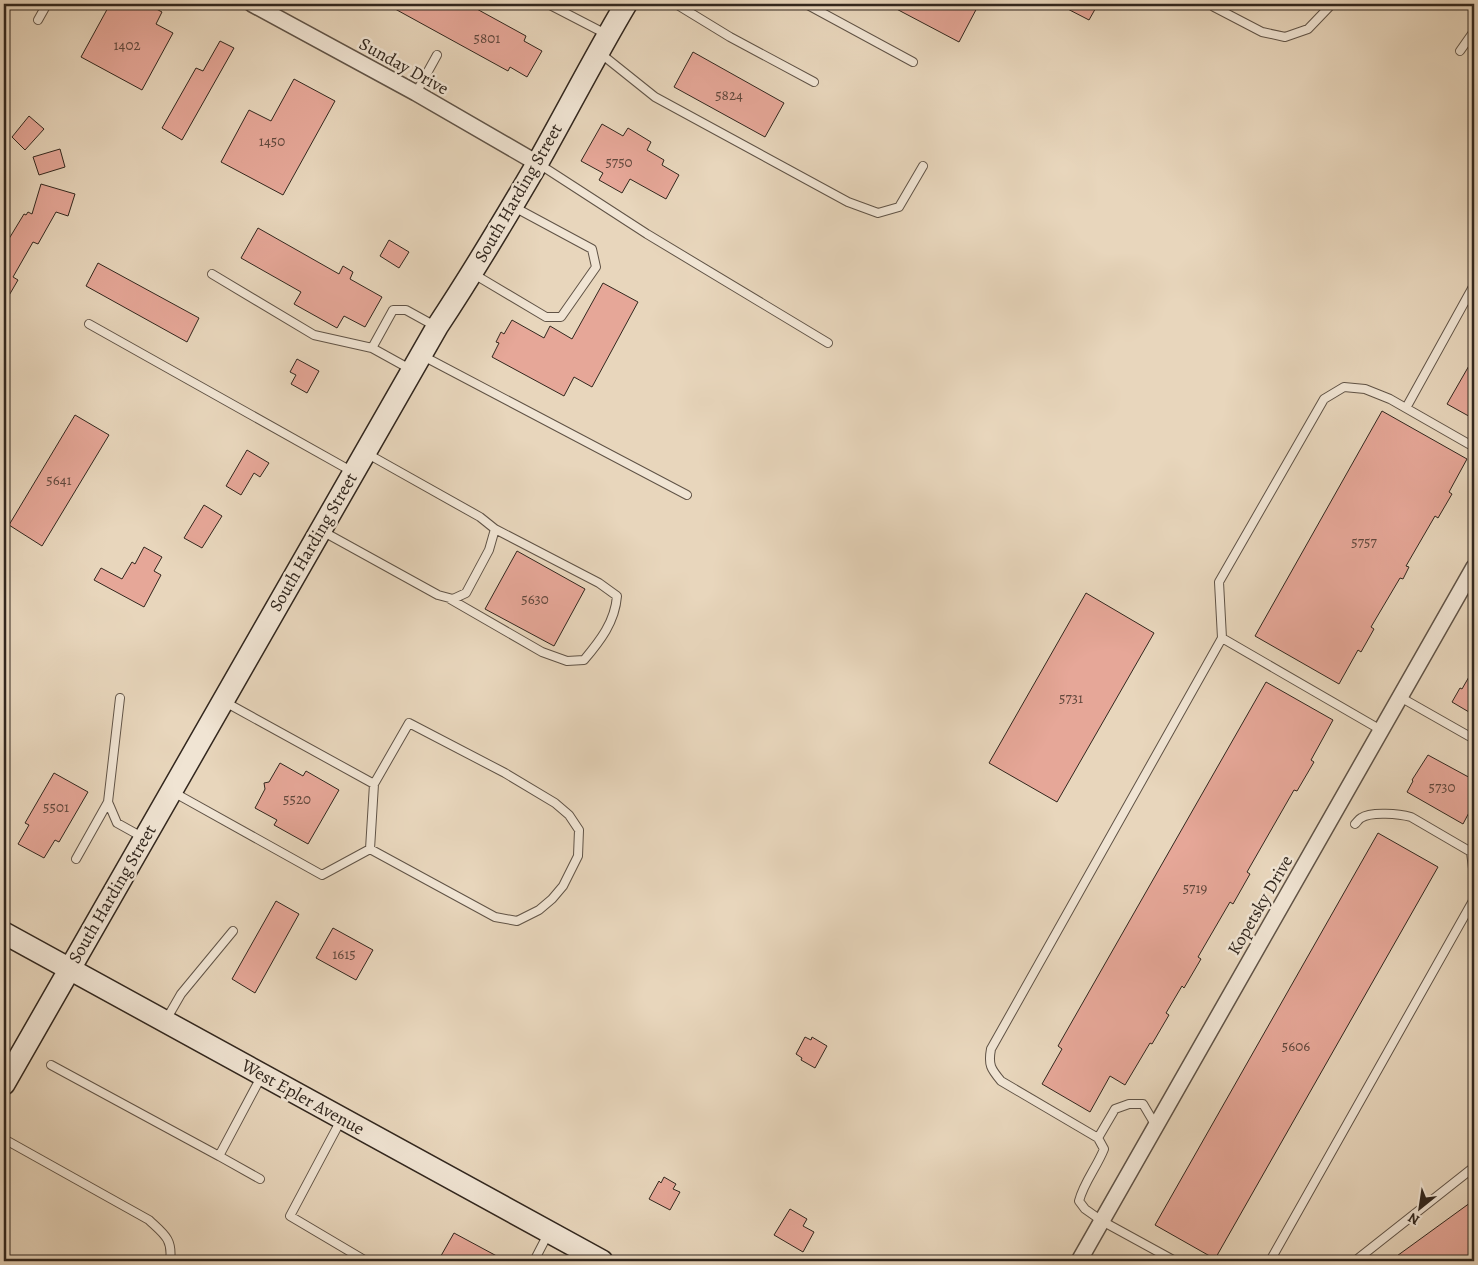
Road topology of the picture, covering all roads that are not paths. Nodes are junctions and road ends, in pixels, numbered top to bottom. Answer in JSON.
{"nodes":[{"id":1,"x":47,"y":4,"type":"edge"},
{"id":2,"x":252,"y":4,"type":"edge"},
{"id":3,"x":548,"y":4,"type":"edge"},
{"id":4,"x":626,"y":4,"type":"edge"},
{"id":5,"x":676,"y":4,"type":"edge"},
{"id":6,"x":806,"y":4,"type":"edge"},
{"id":7,"x":1210,"y":4,"type":"edge"},
{"id":8,"x":1332,"y":4,"type":"edge"},
{"id":9,"x":38,"y":20,"type":"dead end"},
{"id":10,"x":1474,"y":31,"type":"edge"},
{"id":11,"x":603,"y":43,"type":"junction"},
{"id":12,"x":1460,"y":50,"type":"dead end"},
{"id":13,"x":437,"y":55,"type":"dead end"},
{"id":14,"x":913,"y":62,"type":"dead end"},
{"id":15,"x":814,"y":82,"type":"dead end"},
{"id":16,"x":416,"y":93,"type":"junction"},
{"id":17,"x":537,"y":163,"type":"junction"},
{"id":18,"x":924,"y":166,"type":"dead end"},
{"id":19,"x":512,"y":206,"type":"junction"},
{"id":20,"x":472,"y":273,"type":"junction"},
{"id":21,"x":212,"y":274,"type":"dead end"},
{"id":22,"x":1474,"y":285,"type":"edge"},
{"id":23,"x":89,"y":324,"type":"dead end"},
{"id":24,"x":436,"y":327,"type":"junction"},
{"id":25,"x":828,"y":343,"type":"dead end"},
{"id":26,"x":372,"y":348,"type":"junction"},
{"id":27,"x":416,"y":362,"type":"junction"},
{"id":28,"x":1406,"y":408,"type":"junction"},
{"id":29,"x":1474,"y":447,"type":"edge"},
{"id":30,"x":365,"y":452,"type":"junction"},
{"id":31,"x":353,"y":472,"type":"junction"},
{"id":32,"x":687,"y":495,"type":"dead end"},
{"id":33,"x":496,"y":529,"type":"junction"},
{"id":34,"x":320,"y":530,"type":"junction"},
{"id":35,"x":1474,"y":567,"type":"edge"},
{"id":36,"x":448,"y":598,"type":"junction"},
{"id":37,"x":1222,"y":638,"type":"junction"},
{"id":38,"x":1400,"y":696,"type":"junction"},
{"id":39,"x":120,"y":698,"type":"dead end"},
{"id":40,"x":223,"y":700,"type":"junction"},
{"id":41,"x":1381,"y":730,"type":"junction"},
{"id":42,"x":1474,"y":739,"type":"edge"},
{"id":43,"x":374,"y":784,"type":"junction"},
{"id":44,"x":171,"y":791,"type":"junction"},
{"id":45,"x":108,"y":802,"type":"junction"},
{"id":46,"x":1355,"y":824,"type":"dead end"},
{"id":47,"x":144,"y":838,"type":"junction"},
{"id":48,"x":370,"y":849,"type":"junction"},
{"id":49,"x":1473,"y":849,"type":"edge"},
{"id":50,"x":76,"y":859,"type":"dead end"},
{"id":51,"x":1474,"y":877,"type":"edge"},
{"id":52,"x":1474,"y":899,"type":"edge"},
{"id":53,"x":233,"y":931,"type":"dead end"},
{"id":54,"x":4,"y":933,"type":"edge"},
{"id":55,"x":69,"y":969,"type":"junction"},
{"id":56,"x":165,"y":1022,"type":"junction"},
{"id":57,"x":51,"y":1065,"type":"dead end"},
{"id":58,"x":262,"y":1075,"type":"junction"},
{"id":59,"x":4,"y":1084,"type":"edge"},
{"id":60,"x":342,"y":1118,"type":"junction"},
{"id":61,"x":1156,"y":1126,"type":"junction"},
{"id":62,"x":1098,"y":1138,"type":"junction"},
{"id":63,"x":4,"y":1139,"type":"edge"},
{"id":64,"x":219,"y":1156,"type":"junction"},
{"id":65,"x":1474,"y":1167,"type":"edge"},
{"id":66,"x":260,"y":1180,"type":"dead end"},
{"id":67,"x":1102,"y":1221,"type":"junction"},
{"id":68,"x":559,"y":1240,"type":"junction"},
{"id":69,"x":170,"y":1261,"type":"edge"},
{"id":70,"x":366,"y":1261,"type":"edge"},
{"id":71,"x":534,"y":1261,"type":"edge"},
{"id":72,"x":602,"y":1261,"type":"edge"},
{"id":73,"x":1079,"y":1261,"type":"edge"},
{"id":74,"x":1175,"y":1261,"type":"edge"},
{"id":75,"x":1270,"y":1261,"type":"edge"},
{"id":76,"x":1355,"y":1261,"type":"edge"}],
"edges":[{"from":1,"to":9,"type":"lane"},
{"from":2,"to":16,"type":"street","name":"Sunday Drive"},
{"from":3,"to":11,"type":"lane"},
{"from":4,"to":11,"type":"street","name":"South Harding Street"},
{"from":5,"to":15,"type":"lane"},
{"from":6,"to":14,"type":"lane"},
{"from":7,"to":8,"type":"lane"},
{"from":10,"to":12,"type":"lane"},
{"from":11,"to":17,"type":"street","name":"South Harding Street"},
{"from":11,"to":18,"type":"lane"},
{"from":13,"to":16,"type":"lane"},
{"from":16,"to":17,"type":"street","name":"Sunday Drive"},
{"from":17,"to":19,"type":"street","name":"South Harding Street"},
{"from":17,"to":25,"type":"lane"},
{"from":19,"to":20,"type":"street","name":"South Harding Street"},
{"from":19,"to":20,"type":"lane"},
{"from":20,"to":24,"type":"street","name":"South Harding Street"},
{"from":21,"to":26,"type":"lane"},
{"from":22,"to":28,"type":"lane"},
{"from":23,"to":31,"type":"lane"},
{"from":24,"to":26,"type":"lane"},
{"from":24,"to":27,"type":"street","name":"South Harding Street"},
{"from":26,"to":27,"type":"lane"},
{"from":27,"to":30,"type":"street","name":"South Harding Street"},
{"from":27,"to":32,"type":"lane"},
{"from":28,"to":29,"type":"lane"},
{"from":28,"to":37,"type":"lane"},
{"from":30,"to":31,"type":"street","name":"South Harding Street"},
{"from":30,"to":33,"type":"lane"},
{"from":31,"to":34,"type":"street","name":"South Harding Street"},
{"from":33,"to":36,"type":"lane"},
{"from":33,"to":36,"type":"lane"},
{"from":34,"to":36,"type":"lane"},
{"from":34,"to":40,"type":"street","name":"South Harding Street"},
{"from":35,"to":38,"type":"street","name":"Kopetsky Drive"},
{"from":37,"to":41,"type":"lane"},
{"from":37,"to":62,"type":"lane"},
{"from":38,"to":41,"type":"street","name":"Kopetsky Drive"},
{"from":38,"to":42,"type":"lane"},
{"from":39,"to":45,"type":"lane"},
{"from":40,"to":43,"type":"lane"},
{"from":40,"to":44,"type":"street","name":"South Harding Street"},
{"from":41,"to":61,"type":"street","name":"Kopetsky Drive"},
{"from":43,"to":48,"type":"lane"},
{"from":43,"to":48,"type":"lane"},
{"from":44,"to":47,"type":"street","name":"South Harding Street"},
{"from":44,"to":48,"type":"lane"},
{"from":45,"to":47,"type":"lane"},
{"from":45,"to":50,"type":"lane"},
{"from":46,"to":49,"type":"lane"},
{"from":47,"to":55,"type":"street","name":"South Harding Street"},
{"from":49,"to":51,"type":"lane"},
{"from":52,"to":75,"type":"lane"},
{"from":53,"to":56,"type":"lane"},
{"from":54,"to":55,"type":"street","name":"West Epler Avenue"},
{"from":55,"to":56,"type":"street","name":"West Epler Avenue"},
{"from":55,"to":59,"type":"street","name":"South Harding Street"},
{"from":56,"to":58,"type":"street","name":"West Epler Avenue"},
{"from":57,"to":64,"type":"lane"},
{"from":58,"to":60,"type":"street","name":"West Epler Avenue"},
{"from":58,"to":64,"type":"lane"},
{"from":60,"to":68,"type":"street","name":"West Epler Avenue"},
{"from":60,"to":70,"type":"lane"},
{"from":61,"to":62,"type":"lane"},
{"from":61,"to":67,"type":"street","name":"Kopetsky Drive"},
{"from":62,"to":67,"type":"lane"},
{"from":63,"to":69,"type":"lane"},
{"from":64,"to":66,"type":"lane"},
{"from":65,"to":76,"type":"lane"},
{"from":67,"to":73,"type":"street","name":"Kopetsky Drive"},
{"from":67,"to":74,"type":"lane"},
{"from":68,"to":71,"type":"lane"},
{"from":68,"to":72,"type":"street","name":"West Epler Avenue"}]}
